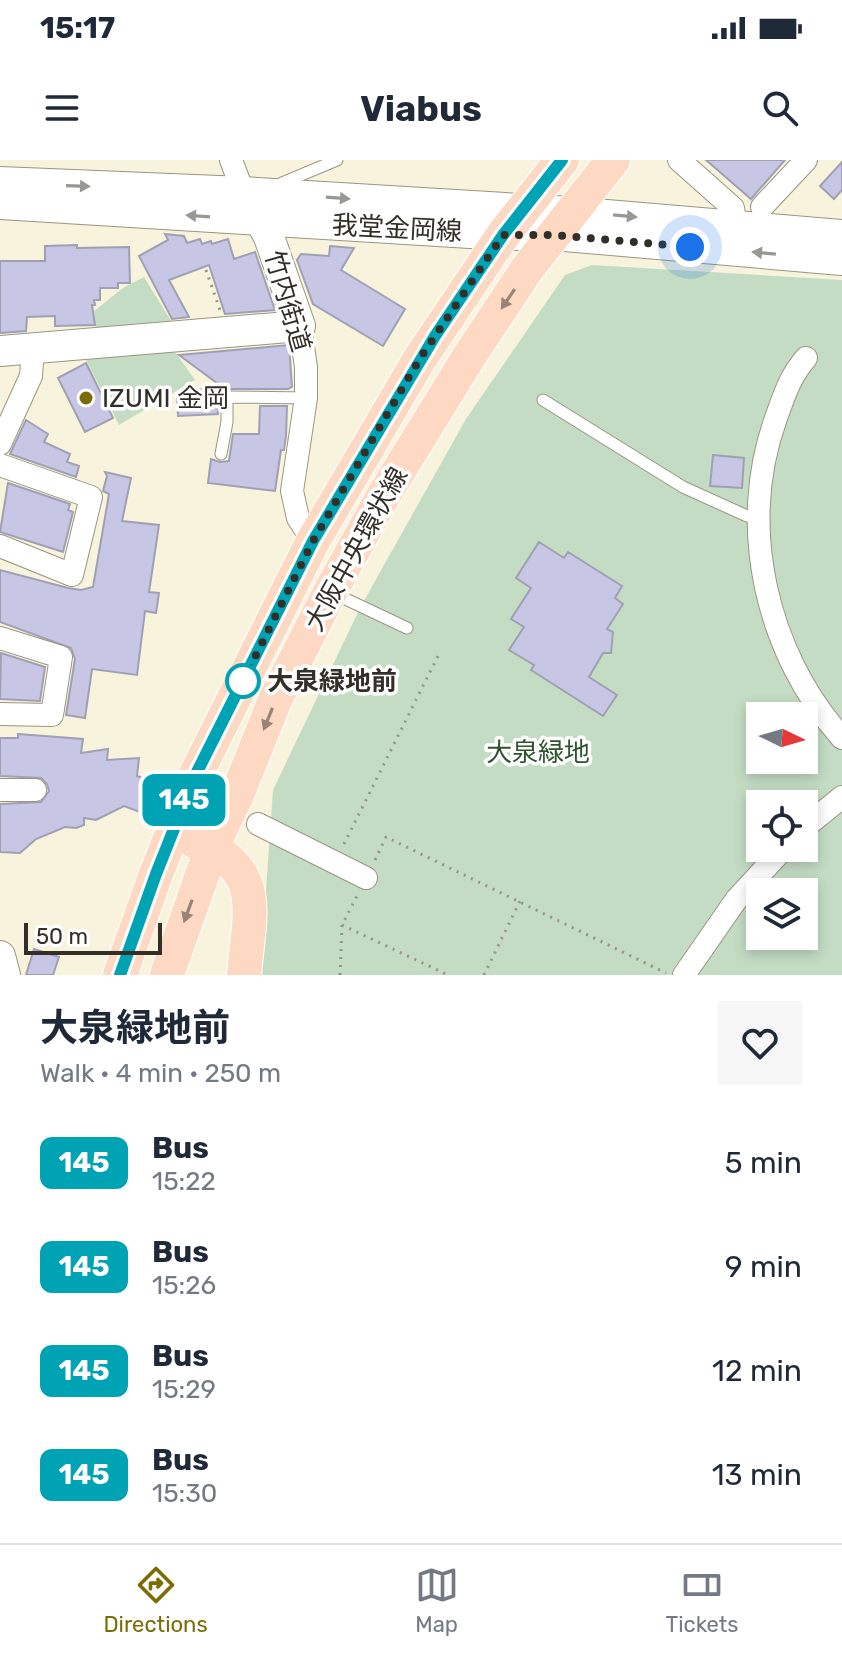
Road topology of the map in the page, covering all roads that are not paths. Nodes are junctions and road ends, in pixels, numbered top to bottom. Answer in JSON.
{"nodes":[{"id":1,"x":231,"y":160,"type":"edge"},
{"id":2,"x":337,"y":160,"type":"edge"},
{"id":3,"x":562,"y":160,"type":"edge"},
{"id":4,"x":613,"y":160,"type":"edge"},
{"id":5,"x":679,"y":160,"type":"edge"},
{"id":6,"x":806,"y":160,"type":"edge"},
{"id":7,"x":243,"y":192,"type":"junction"},
{"id":8,"x":5,"y":193,"type":"edge"},
{"id":9,"x":280,"y":195,"type":"junction"},
{"id":10,"x":762,"y":207,"type":"dead end"},
{"id":11,"x":262,"y":220,"type":"junction"},
{"id":12,"x":513,"y":222,"type":"junction"},
{"id":13,"x":562,"y":224,"type":"junction"},
{"id":14,"x":736,"y":227,"type":"junction"},
{"id":15,"x":842,"y":235,"type":"edge"},
{"id":16,"x":842,"y":260,"type":"edge"},
{"id":17,"x":300,"y":326,"type":"junction"},
{"id":18,"x":33,"y":348,"type":"junction"},
{"id":19,"x":0,"y":351,"type":"edge"},
{"id":20,"x":806,"y":358,"type":"dead end"},
{"id":21,"x":306,"y":398,"type":"junction"},
{"id":22,"x":543,"y":400,"type":"dead end"},
{"id":23,"x":0,"y":444,"type":"edge"},
{"id":24,"x":221,"y":454,"type":"dead end"},
{"id":25,"x":0,"y":465,"type":"edge"},
{"id":26,"x":759,"y":519,"type":"junction"},
{"id":27,"x":313,"y":541,"type":"junction"},
{"id":28,"x":0,"y":546,"type":"edge"},
{"id":29,"x":330,"y":592,"type":"junction"},
{"id":30,"x":407,"y":628,"type":"dead end"},
{"id":31,"x":0,"y":638,"type":"edge"},
{"id":32,"x":0,"y":714,"type":"edge"},
{"id":33,"x":842,"y":738,"type":"edge"},
{"id":34,"x":0,"y":790,"type":"edge"},
{"id":35,"x":35,"y":790,"type":"dead end"},
{"id":36,"x":842,"y":797,"type":"edge"},
{"id":37,"x":818,"y":817,"type":"edge"},
{"id":38,"x":258,"y":824,"type":"dead end"},
{"id":39,"x":171,"y":832,"type":"junction"},
{"id":40,"x":212,"y":847,"type":"junction"},
{"id":41,"x":771,"y":862,"type":"edge"},
{"id":42,"x":366,"y":878,"type":"dead end"},
{"id":43,"x":0,"y":956,"type":"edge"},
{"id":44,"x":5,"y":975,"type":"edge"},
{"id":45,"x":120,"y":975,"type":"edge"},
{"id":46,"x":167,"y":975,"type":"edge"},
{"id":47,"x":244,"y":975,"type":"edge"},
{"id":48,"x":684,"y":975,"type":"edge"}],
"edges":[{"from":1,"to":7,"type":"street","name":"竹内街道"},
{"from":2,"to":9,"type":"lane"},
{"from":3,"to":12,"type":"main road","name":"大阪中央環状線"},
{"from":4,"to":13,"type":"main road","name":"大阪中央環状線"},
{"from":5,"to":14,"type":"street"},
{"from":6,"to":10,"type":"street"},
{"from":8,"to":7,"type":"main road","name":"我堂金岡線","one_way":true},
{"from":7,"to":9,"type":"main road","name":"我堂金岡線"},
{"from":7,"to":11,"type":"main road","name":"竹内街道"},
{"from":11,"to":8,"type":"main road","name":"我堂金岡線","one_way":true},
{"from":9,"to":12,"type":"main road","name":"我堂金岡線","one_way":true},
{"from":11,"to":12,"type":"main road","name":"我堂金岡線"},
{"from":11,"to":17,"type":"main road","name":"竹内街道"},
{"from":12,"to":13,"type":"main road","name":"我堂金岡線"},
{"from":12,"to":27,"type":"main road","name":"大阪中央環状線"},
{"from":13,"to":14,"type":"main road","name":"我堂金岡線","one_way":true},
{"from":16,"to":13,"type":"main road","name":"我堂金岡線","one_way":true},
{"from":13,"to":29,"type":"main road","name":"大阪中央環状線","one_way":true},
{"from":14,"to":15,"type":"main road","name":"我堂金岡線"},
{"from":17,"to":18,"type":"main road"},
{"from":17,"to":21,"type":"street","name":"竹内街道"},
{"from":18,"to":19,"type":"main road"},
{"from":18,"to":23,"type":"street"},
{"from":20,"to":26,"type":"street"},
{"from":21,"to":24,"type":"lane"},
{"from":21,"to":27,"type":"street","name":"竹内街道"},
{"from":22,"to":26,"type":"lane"},
{"from":25,"to":28,"type":"street"},
{"from":26,"to":33,"type":"street"},
{"from":27,"to":39,"type":"main road","name":"大阪中央環状線"},
{"from":29,"to":30,"type":"lane"},
{"from":29,"to":40,"type":"main road","name":"大阪中央環状線","one_way":true},
{"from":31,"to":32,"type":"street"},
{"from":34,"to":35,"type":"street"},
{"from":36,"to":37,"type":"street"},
{"from":38,"to":42,"type":"street"},
{"from":39,"to":40,"type":"main road"},
{"from":39,"to":45,"type":"main road","name":"大阪中央環状線"},
{"from":40,"to":46,"type":"main road","name":"大阪中央環状線","one_way":true},
{"from":40,"to":47,"type":"main road"},
{"from":41,"to":48,"type":"street"},
{"from":43,"to":44,"type":"main road"}]}
